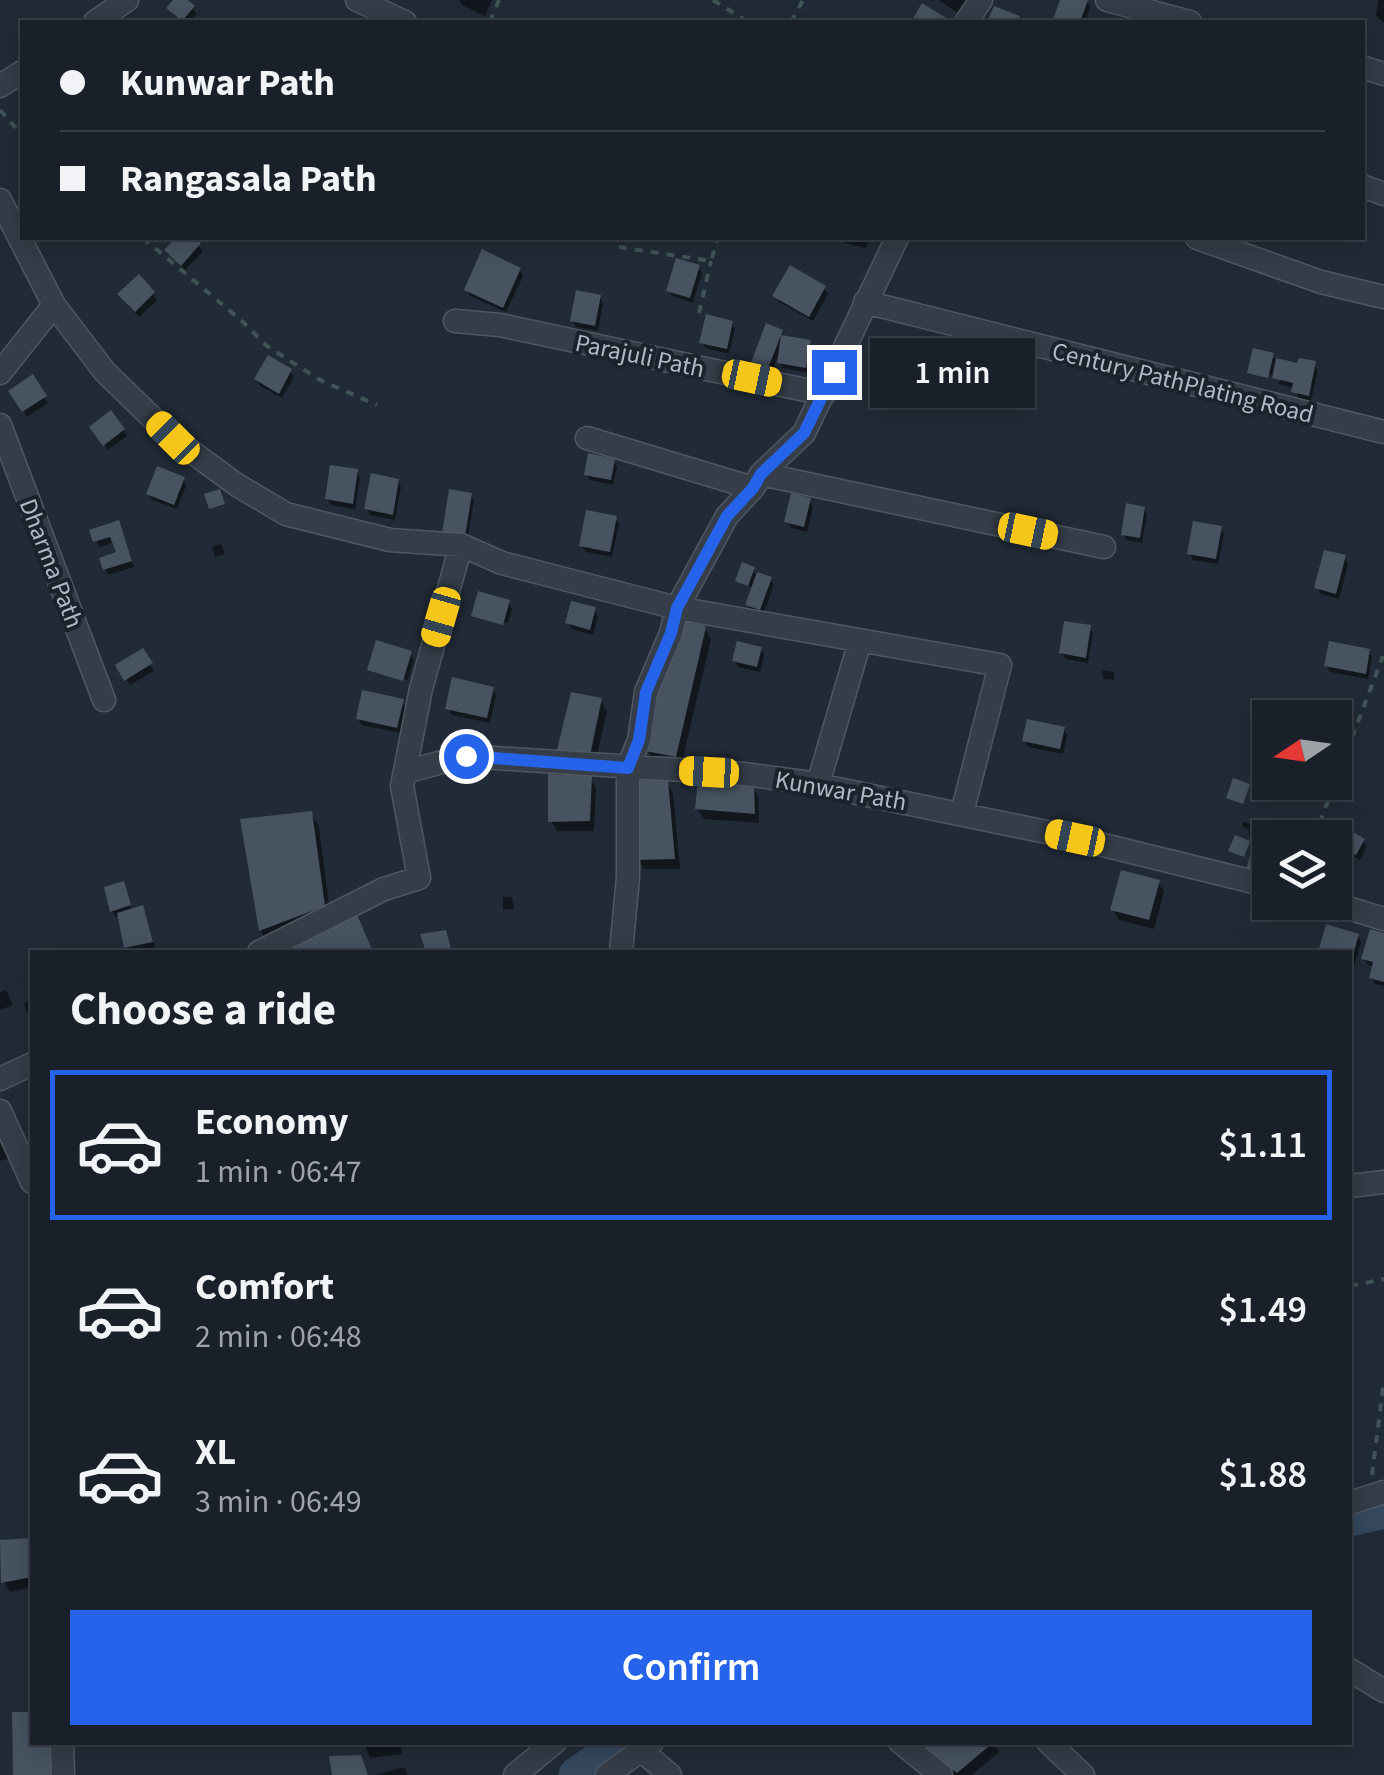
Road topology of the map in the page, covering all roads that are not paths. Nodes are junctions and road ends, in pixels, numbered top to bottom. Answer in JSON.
{"nodes":[{"id":1,"x":127,"y":0,"type":"edge"},
{"id":2,"x":357,"y":0,"type":"edge"},
{"id":3,"x":1106,"y":0,"type":"edge"},
{"id":4,"x":98,"y":20,"type":"edge"},
{"id":5,"x":400,"y":20,"type":"edge"},
{"id":6,"x":1182,"y":20,"type":"edge"},
{"id":7,"x":0,"y":200,"type":"edge"},
{"id":8,"x":20,"y":239,"type":"edge"},
{"id":9,"x":21,"y":240,"type":"edge"},
{"id":10,"x":896,"y":240,"type":"edge"},
{"id":11,"x":1203,"y":240,"type":"edge"},
{"id":12,"x":1384,"y":297,"type":"edge"},
{"id":13,"x":865,"y":302,"type":"junction"},
{"id":14,"x":54,"y":305,"type":"junction"},
{"id":15,"x":456,"y":321,"type":"dead end"},
{"id":16,"x":0,"y":374,"type":"edge"},
{"id":17,"x":824,"y":394,"type":"junction"},
{"id":18,"x":0,"y":425,"type":"edge"},
{"id":19,"x":1384,"y":432,"type":"edge"},
{"id":20,"x":587,"y":438,"type":"dead end"},
{"id":21,"x":757,"y":481,"type":"junction"},
{"id":22,"x":460,"y":545,"type":"junction"},
{"id":23,"x":1104,"y":547,"type":"dead end"},
{"id":24,"x":677,"y":608,"type":"junction"},
{"id":25,"x":860,"y":640,"type":"junction"},
{"id":26,"x":104,"y":700,"type":"dead end"},
{"id":27,"x":628,"y":768,"type":"junction"},
{"id":28,"x":405,"y":772,"type":"junction"},
{"id":29,"x":818,"y":784,"type":"junction"},
{"id":30,"x":962,"y":813,"type":"junction"},
{"id":31,"x":1252,"y":882,"type":"edge"},
{"id":32,"x":1352,"y":909,"type":"edge"},
{"id":33,"x":1384,"y":919,"type":"edge"},
{"id":34,"x":263,"y":950,"type":"edge"},
{"id":35,"x":621,"y":950,"type":"edge"},
{"id":36,"x":30,"y":1065,"type":"edge"},
{"id":37,"x":0,"y":1079,"type":"edge"},
{"id":38,"x":0,"y":1110,"type":"edge"},
{"id":39,"x":30,"y":1178,"type":"edge"},
{"id":40,"x":1384,"y":1182,"type":"edge"},
{"id":41,"x":1352,"y":1186,"type":"edge"},
{"id":42,"x":1352,"y":1671,"type":"edge"},
{"id":43,"x":1384,"y":1691,"type":"edge"},
{"id":44,"x":62,"y":1745,"type":"edge"},
{"id":45,"x":552,"y":1745,"type":"edge"},
{"id":46,"x":644,"y":1745,"type":"edge"},
{"id":47,"x":904,"y":1745,"type":"edge"},
{"id":48,"x":1051,"y":1745,"type":"edge"},
{"id":49,"x":63,"y":1775,"type":"edge"},
{"id":50,"x":515,"y":1775,"type":"edge"},
{"id":51,"x":607,"y":1775,"type":"edge"},
{"id":52,"x":670,"y":1775,"type":"edge"},
{"id":53,"x":941,"y":1775,"type":"edge"},
{"id":54,"x":1083,"y":1775,"type":"edge"}],
"edges":[{"from":1,"to":4,"type":"street"},
{"from":2,"to":5,"type":"street"},
{"from":3,"to":6,"type":"street"},
{"from":7,"to":8,"type":"street"},
{"from":9,"to":14,"type":"street"},
{"from":10,"to":13,"type":"street"},
{"from":11,"to":12,"type":"street"},
{"from":13,"to":17,"type":"street"},
{"from":13,"to":19,"type":"street","name":"Century PathPlating Road"},
{"from":14,"to":16,"type":"street"},
{"from":14,"to":22,"type":"street"},
{"from":15,"to":17,"type":"street","name":"Parajuli Path"},
{"from":17,"to":21,"type":"street"},
{"from":18,"to":26,"type":"street","name":"Dharma Path"},
{"from":20,"to":21,"type":"street"},
{"from":21,"to":23,"type":"street"},
{"from":21,"to":24,"type":"street"},
{"from":22,"to":24,"type":"street"},
{"from":22,"to":28,"type":"street"},
{"from":24,"to":25,"type":"street"},
{"from":24,"to":27,"type":"street"},
{"from":25,"to":29,"type":"street"},
{"from":25,"to":30,"type":"street"},
{"from":27,"to":28,"type":"street","name":"Kunwar Path"},
{"from":27,"to":29,"type":"street","name":"Kunwar Path"},
{"from":27,"to":35,"type":"street"},
{"from":28,"to":34,"type":"street"},
{"from":29,"to":30,"type":"street","name":"Kunwar Path"},
{"from":30,"to":31,"type":"street","name":"Kunwar Path"},
{"from":32,"to":33,"type":"street"},
{"from":36,"to":37,"type":"street"},
{"from":38,"to":39,"type":"street"},
{"from":40,"to":41,"type":"street"},
{"from":42,"to":43,"type":"street"},
{"from":44,"to":49,"type":"street"},
{"from":45,"to":50,"type":"street"},
{"from":46,"to":51,"type":"street"},
{"from":46,"to":52,"type":"street"},
{"from":47,"to":53,"type":"street"},
{"from":48,"to":54,"type":"street"}]}
